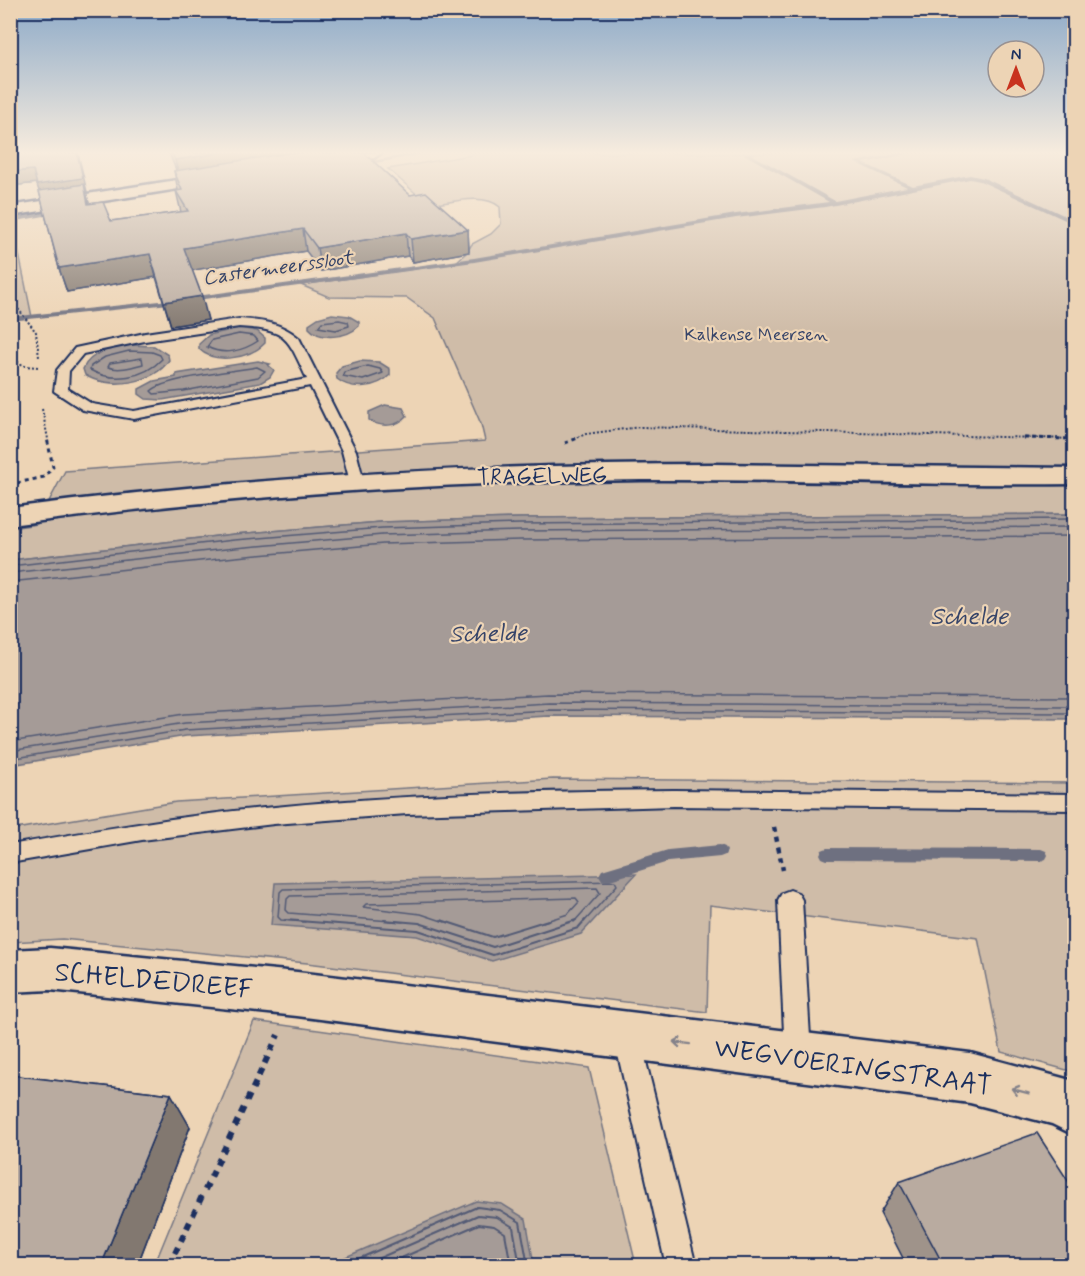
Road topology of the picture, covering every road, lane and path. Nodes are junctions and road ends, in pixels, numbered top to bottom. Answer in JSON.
{"nodes":[{"id":1,"x":10,"y":231,"type":"edge"},
{"id":2,"x":10,"y":358,"type":"edge"},
{"id":3,"x":41,"y":367,"type":"junction"},
{"id":4,"x":38,"y":375,"type":"dead end"},
{"id":5,"x":315,"y":381,"type":"junction"},
{"id":6,"x":42,"y":402,"type":"dead end"},
{"id":7,"x":1074,"y":439,"type":"edge"},
{"id":8,"x":565,"y":443,"type":"dead end"},
{"id":9,"x":1074,"y":476,"type":"edge"},
{"id":10,"x":357,"y":483,"type":"junction"},
{"id":11,"x":10,"y":484,"type":"edge"},
{"id":12,"x":10,"y":517,"type":"edge"},
{"id":13,"x":768,"y":799,"type":"junction"},
{"id":14,"x":1074,"y":802,"type":"edge"},
{"id":15,"x":10,"y":854,"type":"edge"},
{"id":16,"x":790,"y":900,"type":"joint"},
{"id":17,"x":10,"y":971,"type":"edge"},
{"id":18,"x":297,"y":994,"type":"junction"},
{"id":19,"x":627,"y":1036,"type":"junction"},
{"id":20,"x":798,"y":1057,"type":"junction"},
{"id":21,"x":1074,"y":1110,"type":"edge"},
{"id":22,"x":169,"y":1266,"type":"edge"},
{"id":23,"x":681,"y":1266,"type":"edge"}],
"edges":[{"from":1,"to":3,"type":"path"},
{"from":2,"to":3,"type":"path"},
{"from":3,"to":4,"type":"path"},
{"from":5,"to":5,"type":"lane"},
{"from":5,"to":10,"type":"lane"},
{"from":6,"to":11,"type":"path"},
{"from":7,"to":8,"type":"path"},
{"from":9,"to":10,"type":"street","name":"TRAGELWEG"},
{"from":10,"to":12,"type":"street","name":"TRAGELWEG"},
{"from":13,"to":14,"type":"lane"},
{"from":13,"to":15,"type":"lane"},
{"from":13,"to":16,"type":"path"},
{"from":16,"to":20,"type":"lane"},
{"from":17,"to":18,"type":"street","name":"SCHELDEDREEF"},
{"from":18,"to":19,"type":"street","name":"SCHELDEDREEF"},
{"from":18,"to":22,"type":"path"},
{"from":20,"to":19,"type":"street","name":"WEGVOERINGSTRAAT","one_way":true},
{"from":19,"to":23,"type":"lane"},
{"from":21,"to":20,"type":"street","name":"WEGVOERINGSTRAAT","one_way":true}]}
